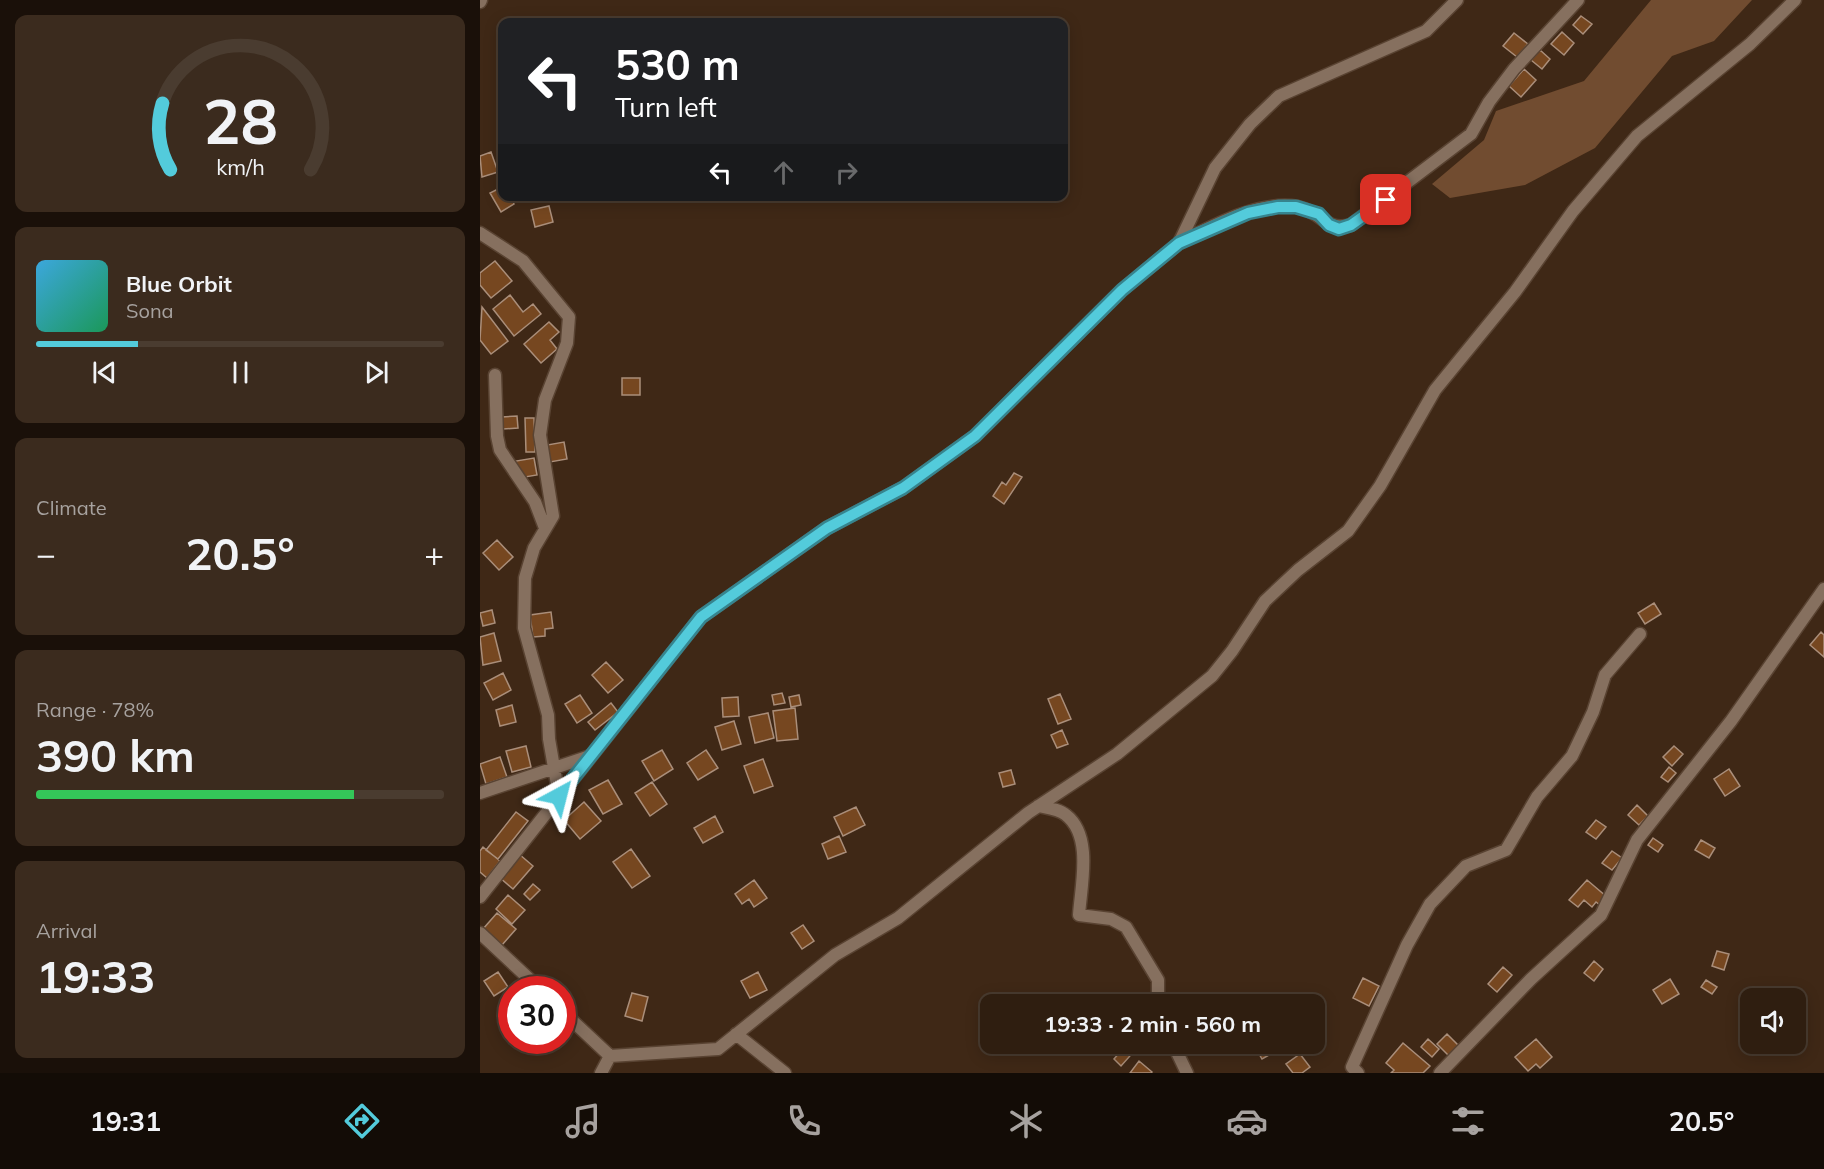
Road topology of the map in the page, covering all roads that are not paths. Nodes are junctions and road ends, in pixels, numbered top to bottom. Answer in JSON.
{"nodes":[{"id":1,"x":1456,"y":0,"type":"edge"},
{"id":2,"x":1578,"y":0,"type":"edge"},
{"id":3,"x":1795,"y":0,"type":"edge"},
{"id":4,"x":480,"y":233,"type":"edge"},
{"id":5,"x":1179,"y":243,"type":"junction"},
{"id":6,"x":495,"y":375,"type":"dead end"},
{"id":7,"x":545,"y":528,"type":"junction"},
{"id":8,"x":1824,"y":589,"type":"edge"},
{"id":9,"x":1640,"y":634,"type":"dead end"},
{"id":10,"x":590,"y":756,"type":"junction"},
{"id":11,"x":554,"y":767,"type":"junction"},
{"id":12,"x":480,"y":793,"type":"edge"},
{"id":13,"x":559,"y":796,"type":"junction"},
{"id":14,"x":1038,"y":806,"type":"junction"},
{"id":15,"x":480,"y":897,"type":"edge"},
{"id":16,"x":480,"y":933,"type":"edge"},
{"id":17,"x":525,"y":976,"type":"edge"},
{"id":18,"x":1158,"y":994,"type":"edge"},
{"id":19,"x":576,"y":1024,"type":"edge"},
{"id":20,"x":736,"y":1034,"type":"junction"},
{"id":21,"x":1178,"y":1054,"type":"edge"},
{"id":22,"x":610,"y":1056,"type":"junction"},
{"id":23,"x":600,"y":1073,"type":"edge"},
{"id":24,"x":785,"y":1073,"type":"edge"},
{"id":25,"x":1187,"y":1073,"type":"edge"},
{"id":26,"x":1358,"y":1073,"type":"edge"},
{"id":27,"x":1440,"y":1073,"type":"edge"}],
"edges":[{"from":1,"to":5,"type":"street"},
{"from":2,"to":5,"type":"street"},
{"from":3,"to":14,"type":"street"},
{"from":4,"to":7,"type":"street"},
{"from":5,"to":10,"type":"street"},
{"from":6,"to":7,"type":"street"},
{"from":7,"to":11,"type":"street"},
{"from":8,"to":27,"type":"street"},
{"from":9,"to":26,"type":"street"},
{"from":10,"to":11,"type":"street"},
{"from":10,"to":13,"type":"street"},
{"from":11,"to":12,"type":"street"},
{"from":11,"to":13,"type":"street"},
{"from":13,"to":15,"type":"street"},
{"from":14,"to":18,"type":"street"},
{"from":14,"to":20,"type":"street"},
{"from":16,"to":17,"type":"street"},
{"from":19,"to":22,"type":"street"},
{"from":20,"to":22,"type":"street"},
{"from":20,"to":24,"type":"street"},
{"from":21,"to":25,"type":"street"},
{"from":22,"to":23,"type":"street"}]}
